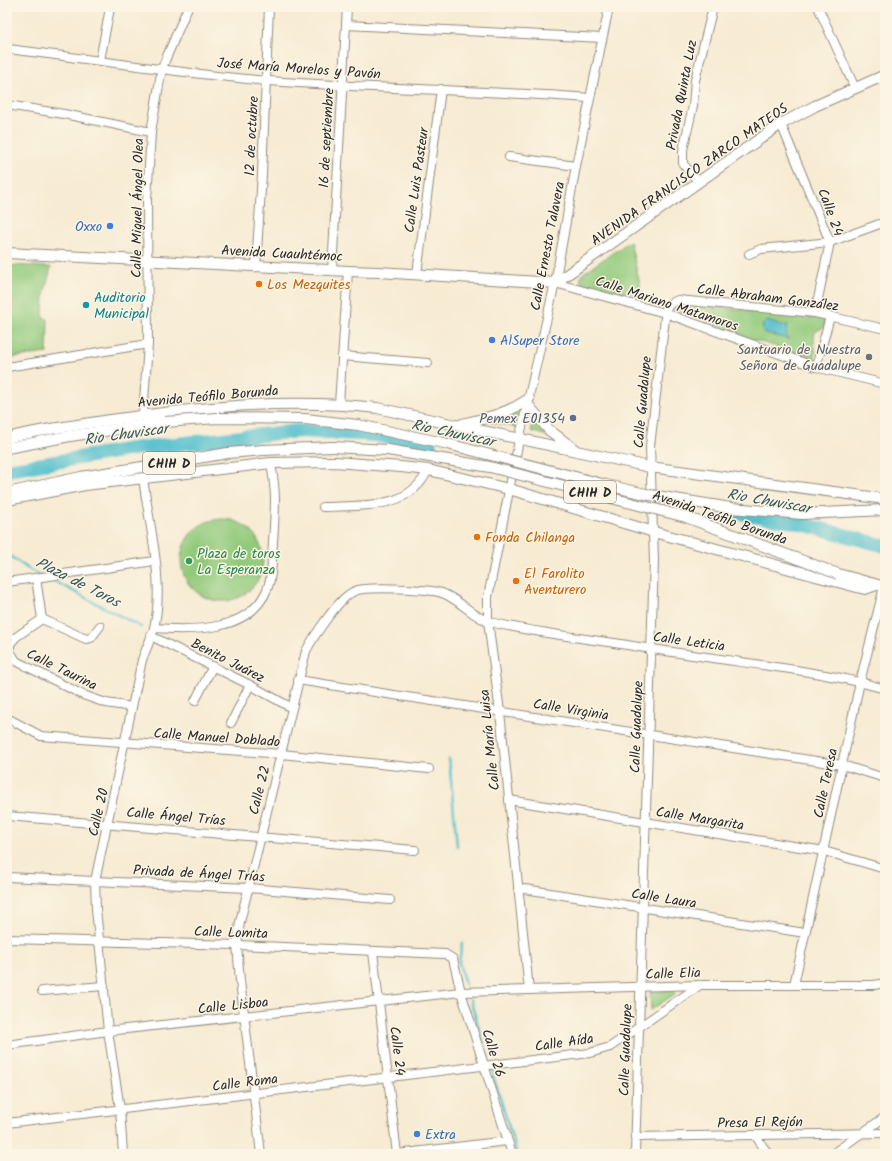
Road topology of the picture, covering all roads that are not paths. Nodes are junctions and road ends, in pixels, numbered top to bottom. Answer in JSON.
{"nodes":[{"id":1,"x":188,"y":7,"type":"edge"},
{"id":2,"x":269,"y":7,"type":"edge"},
{"id":3,"x":347,"y":7,"type":"edge"},
{"id":4,"x":609,"y":7,"type":"edge"},
{"id":5,"x":713,"y":7,"type":"edge"},
{"id":6,"x":818,"y":7,"type":"edge"},
{"id":7,"x":110,"y":8,"type":"dead end"},
{"id":8,"x":346,"y":25,"type":"junction"},
{"id":9,"x":602,"y":38,"type":"junction"},
{"id":10,"x":7,"y":49,"type":"edge"},
{"id":11,"x":100,"y":60,"type":"junction"},
{"id":12,"x":162,"y":68,"type":"junction"},
{"id":13,"x":885,"y":74,"type":"edge"},
{"id":14,"x":267,"y":81,"type":"junction"},
{"id":15,"x":342,"y":86,"type":"junction"},
{"id":16,"x":855,"y":88,"type":"junction"},
{"id":17,"x":441,"y":89,"type":"junction"},
{"id":18,"x":589,"y":98,"type":"junction"},
{"id":19,"x":7,"y":105,"type":"edge"},
{"id":20,"x":781,"y":124,"type":"junction"},
{"id":21,"x":151,"y":132,"type":"junction"},
{"id":22,"x":509,"y":157,"type":"dead end"},
{"id":23,"x":576,"y":166,"type":"junction"},
{"id":24,"x":699,"y":182,"type":"junction"},
{"id":25,"x":885,"y":222,"type":"edge"},
{"id":26,"x":830,"y":242,"type":"junction"},
{"id":27,"x":7,"y":253,"type":"edge"},
{"id":28,"x":749,"y":254,"type":"dead end"},
{"id":29,"x":147,"y":260,"type":"junction"},
{"id":30,"x":256,"y":266,"type":"junction"},
{"id":31,"x":332,"y":270,"type":"junction"},
{"id":32,"x":348,"y":272,"type":"junction"},
{"id":33,"x":417,"y":274,"type":"junction"},
{"id":34,"x":555,"y":283,"type":"junction"},
{"id":35,"x":671,"y":303,"type":"joint"},
{"id":36,"x":665,"y":313,"type":"junction"},
{"id":37,"x":815,"y":313,"type":"junction"},
{"id":38,"x":830,"y":317,"type":"junction"},
{"id":39,"x":885,"y":329,"type":"edge"},
{"id":40,"x":148,"y":344,"type":"junction"},
{"id":41,"x":342,"y":356,"type":"junction"},
{"id":42,"x":428,"y":363,"type":"dead end"},
{"id":43,"x":7,"y":367,"type":"edge"},
{"id":44,"x":816,"y":368,"type":"junction"},
{"id":45,"x":885,"y":384,"type":"edge"},
{"id":46,"x":528,"y":402,"type":"junction"},
{"id":47,"x":339,"y":404,"type":"junction"},
{"id":48,"x":143,"y":415,"type":"junction"},
{"id":49,"x":458,"y":424,"type":"junction"},
{"id":50,"x":7,"y":438,"type":"edge"},
{"id":51,"x":519,"y":440,"type":"junction"},
{"id":52,"x":7,"y":448,"type":"edge"},
{"id":53,"x":578,"y":451,"type":"junction"},
{"id":54,"x":188,"y":460,"type":"junction"},
{"id":55,"x":271,"y":463,"type":"junction"},
{"id":56,"x":401,"y":467,"type":"junction"},
{"id":57,"x":650,"y":467,"type":"junction"},
{"id":58,"x":428,"y":470,"type":"junction"},
{"id":59,"x":143,"y":478,"type":"junction"},
{"id":60,"x":509,"y":489,"type":"junction"},
{"id":61,"x":7,"y":492,"type":"edge"},
{"id":62,"x":885,"y":499,"type":"edge"},
{"id":63,"x":7,"y":500,"type":"edge"},
{"id":64,"x":322,"y":507,"type":"dead end"},
{"id":65,"x":885,"y":510,"type":"edge"},
{"id":66,"x":654,"y":532,"type":"junction"},
{"id":67,"x":155,"y":561,"type":"junction"},
{"id":68,"x":36,"y":578,"type":"junction"},
{"id":69,"x":7,"y":582,"type":"edge"},
{"id":70,"x":882,"y":587,"type":"edge"},
{"id":71,"x":42,"y":619,"type":"junction"},
{"id":72,"x":488,"y":621,"type":"junction"},
{"id":73,"x":100,"y":626,"type":"dead end"},
{"id":74,"x":153,"y":632,"type":"junction"},
{"id":75,"x":652,"y":649,"type":"junction"},
{"id":76,"x":213,"y":666,"type":"junction"},
{"id":77,"x":298,"y":680,"type":"junction"},
{"id":78,"x":860,"y":682,"type":"junction"},
{"id":79,"x":250,"y":685,"type":"junction"},
{"id":80,"x":885,"y":689,"type":"edge"},
{"id":81,"x":195,"y":701,"type":"dead end"},
{"id":82,"x":132,"y":707,"type":"junction"},
{"id":83,"x":292,"y":708,"type":"junction"},
{"id":84,"x":500,"y":712,"type":"junction"},
{"id":85,"x":7,"y":718,"type":"edge"},
{"id":86,"x":231,"y":723,"type":"dead end"},
{"id":87,"x":649,"y":735,"type":"junction"},
{"id":88,"x":126,"y":743,"type":"junction"},
{"id":89,"x":281,"y":754,"type":"junction"},
{"id":90,"x":842,"y":765,"type":"junction"},
{"id":91,"x":429,"y":769,"type":"dead end"},
{"id":92,"x":885,"y":778,"type":"edge"},
{"id":93,"x":509,"y":800,"type":"junction"},
{"id":94,"x":7,"y":816,"type":"edge"},
{"id":95,"x":646,"y":822,"type":"junction"},
{"id":96,"x":109,"y":823,"type":"junction"},
{"id":97,"x":261,"y":836,"type":"junction"},
{"id":98,"x":415,"y":850,"type":"dead end"},
{"id":99,"x":824,"y":851,"type":"junction"},
{"id":100,"x":885,"y":869,"type":"edge"},
{"id":101,"x":7,"y":877,"type":"edge"},
{"id":102,"x":95,"y":881,"type":"junction"},
{"id":103,"x":248,"y":888,"type":"junction"},
{"id":104,"x":518,"y":888,"type":"junction"},
{"id":105,"x":390,"y":900,"type":"dead end"},
{"id":106,"x":643,"y":908,"type":"junction"},
{"id":107,"x":805,"y":934,"type":"junction"},
{"id":108,"x":7,"y":939,"type":"edge"},
{"id":109,"x":100,"y":941,"type":"junction"},
{"id":110,"x":238,"y":945,"type":"junction"},
{"id":111,"x":373,"y":952,"type":"junction"},
{"id":112,"x":453,"y":959,"type":"joint"},
{"id":113,"x":885,"y":983,"type":"edge"},
{"id":114,"x":700,"y":985,"type":"junction"},
{"id":115,"x":794,"y":985,"type":"junction"},
{"id":116,"x":104,"y":986,"type":"junction"},
{"id":117,"x":641,"y":987,"type":"junction"},
{"id":118,"x":529,"y":990,"type":"junction"},
{"id":119,"x":42,"y":991,"type":"dead end"},
{"id":120,"x":462,"y":992,"type":"junction"},
{"id":121,"x":378,"y":1002,"type":"junction"},
{"id":122,"x":245,"y":1016,"type":"junction"},
{"id":123,"x":639,"y":1027,"type":"junction"},
{"id":124,"x":108,"y":1032,"type":"junction"},
{"id":125,"x":7,"y":1045,"type":"edge"},
{"id":126,"x":485,"y":1065,"type":"junction"},
{"id":127,"x":388,"y":1078,"type":"junction"},
{"id":128,"x":254,"y":1094,"type":"junction"},
{"id":129,"x":120,"y":1109,"type":"junction"},
{"id":130,"x":885,"y":1117,"type":"edge"},
{"id":131,"x":7,"y":1123,"type":"edge"},
{"id":132,"x":885,"y":1133,"type":"edge"},
{"id":133,"x":860,"y":1134,"type":"junction"},
{"id":134,"x":755,"y":1135,"type":"junction"},
{"id":135,"x":635,"y":1137,"type":"junction"},
{"id":136,"x":507,"y":1141,"type":"junction"},
{"id":137,"x":124,"y":1154,"type":"edge"},
{"id":138,"x":261,"y":1154,"type":"edge"},
{"id":139,"x":397,"y":1154,"type":"edge"},
{"id":140,"x":512,"y":1154,"type":"edge"},
{"id":141,"x":634,"y":1154,"type":"edge"},
{"id":142,"x":768,"y":1154,"type":"edge"},
{"id":143,"x":832,"y":1154,"type":"edge"}],
"edges":[{"from":1,"to":12,"type":"street","name":"Calle Miguel Ángel Olea"},
{"from":2,"to":14,"type":"street","name":"12 de octubre"},
{"from":3,"to":8,"type":"street","name":"16 de septiembre"},
{"from":4,"to":9,"type":"street","name":"Calle Ernesto Talavera"},
{"from":5,"to":24,"type":"street","name":"Privada Quinta Luz"},
{"from":6,"to":16,"type":"street"},
{"from":7,"to":11,"type":"street"},
{"from":8,"to":9,"type":"street"},
{"from":8,"to":15,"type":"street","name":"16 de septiembre"},
{"from":9,"to":18,"type":"street","name":"Calle Ernesto Talavera"},
{"from":10,"to":11,"type":"street","name":"José María Morelos y Pavón"},
{"from":11,"to":12,"type":"street","name":"José María Morelos y Pavón"},
{"from":12,"to":14,"type":"street","name":"José María Morelos y Pavón"},
{"from":12,"to":21,"type":"street","name":"Calle Miguel Ángel Olea"},
{"from":13,"to":16,"type":"main road","name":"AVENIDA FRANCISCO ZARCO MATEOS"},
{"from":14,"to":15,"type":"street","name":"José María Morelos y Pavón"},
{"from":14,"to":30,"type":"street","name":"12 de octubre"},
{"from":15,"to":17,"type":"street","name":"José María Morelos y Pavón"},
{"from":15,"to":31,"type":"street","name":"16 de septiembre"},
{"from":16,"to":20,"type":"main road","name":"AVENIDA FRANCISCO ZARCO MATEOS"},
{"from":17,"to":18,"type":"street","name":"José María Morelos y Pavón"},
{"from":17,"to":33,"type":"street","name":"Calle Luis Pasteur"},
{"from":18,"to":23,"type":"street","name":"Calle Ernesto Talavera"},
{"from":19,"to":21,"type":"street"},
{"from":20,"to":24,"type":"main road","name":"AVENIDA FRANCISCO ZARCO MATEOS"},
{"from":20,"to":26,"type":"street","name":"Calle 24"},
{"from":21,"to":29,"type":"street","name":"Calle Miguel Ángel Olea"},
{"from":22,"to":23,"type":"street"},
{"from":23,"to":34,"type":"street","name":"Calle Ernesto Talavera"},
{"from":24,"to":34,"type":"main road","name":"AVENIDA FRANCISCO ZARCO MATEOS"},
{"from":25,"to":26,"type":"street"},
{"from":26,"to":28,"type":"street"},
{"from":26,"to":37,"type":"street","name":"Calle 24"},
{"from":27,"to":29,"type":"main road","name":"Avenida Cuauhtémoc"},
{"from":29,"to":30,"type":"main road","name":"Avenida Cuauhtémoc"},
{"from":29,"to":40,"type":"street","name":"Calle Miguel Ángel Olea"},
{"from":30,"to":31,"type":"main road","name":"Avenida Cuauhtémoc"},
{"from":31,"to":32,"type":"main road","name":"Avenida Cuauhtémoc"},
{"from":32,"to":33,"type":"main road","name":"Avenida Cuauhtémoc"},
{"from":32,"to":41,"type":"street"},
{"from":33,"to":34,"type":"main road","name":"Avenida Cuauhtémoc"},
{"from":34,"to":36,"type":"street","name":"Calle Mariano Matamoros"},
{"from":34,"to":46,"type":"street","name":"Calle Ernesto Talavera"},
{"from":35,"to":36,"type":"street","name":"Calle Guadalupe"},
{"from":35,"to":37,"type":"street","name":"Calle Abraham González"},
{"from":36,"to":44,"type":"street","name":"Calle Mariano Matamoros"},
{"from":36,"to":57,"type":"street","name":"Calle Guadalupe"},
{"from":37,"to":38,"type":"street","name":"Calle Abraham González"},
{"from":38,"to":39,"type":"street","name":"Calle Abraham González"},
{"from":38,"to":44,"type":"street"},
{"from":40,"to":43,"type":"street"},
{"from":40,"to":48,"type":"street","name":"Calle Miguel Ángel Olea"},
{"from":41,"to":42,"type":"street"},
{"from":41,"to":47,"type":"street"},
{"from":44,"to":45,"type":"street","name":"Calle Mariano Matamoros"},
{"from":46,"to":49,"type":"main road"},
{"from":46,"to":51,"type":"street","name":"Calle Ernesto Talavera"},
{"from":46,"to":53,"type":"main road"},
{"from":47,"to":48,"type":"main road","name":"Avenida Teófilo Borunda"},
{"from":47,"to":49,"type":"main road","name":"Avenida Teófilo Borunda"},
{"from":48,"to":50,"type":"main road","name":"Avenida Teófilo Borunda"},
{"from":49,"to":51,"type":"main road","name":"Avenida Teófilo Borunda"},
{"from":51,"to":53,"type":"main road","name":"Avenida Teófilo Borunda"},
{"from":51,"to":60,"type":"street","name":"Calle Ernesto Talavera","bridge":true},
{"from":52,"to":65,"type":"main road","number":"CHIH D","bridge":true},
{"from":53,"to":57,"type":"main road","name":"Avenida Teófilo Borunda"},
{"from":54,"to":56,"type":"main road"},
{"from":54,"to":61,"type":"main road","name":"Avenida Teófilo Borunda","number":"CHIH D"},
{"from":54,"to":70,"type":"main road","name":"Avenida Teófilo Borunda","number":"CHIH D","bridge":true},
{"from":55,"to":56,"type":"main road","name":"Avenida Teófilo Borunda"},
{"from":55,"to":59,"type":"main road","name":"Avenida Teófilo Borunda"},
{"from":55,"to":74,"type":"street"},
{"from":56,"to":58,"type":"main road","name":"Avenida Teófilo Borunda"},
{"from":57,"to":62,"type":"main road","name":"Avenida Teófilo Borunda"},
{"from":57,"to":66,"type":"street","name":"Calle Guadalupe","bridge":true},
{"from":58,"to":60,"type":"main road","name":"Avenida Teófilo Borunda"},
{"from":58,"to":64,"type":"street"},
{"from":59,"to":63,"type":"main road","name":"Avenida Teófilo Borunda"},
{"from":59,"to":67,"type":"street","name":"Calle 20"},
{"from":60,"to":66,"type":"main road","name":"Avenida Teófilo Borunda"},
{"from":60,"to":72,"type":"street","name":"Calle María Luisa"},
{"from":66,"to":70,"type":"main road","name":"Avenida Teófilo Borunda"},
{"from":66,"to":75,"type":"street","name":"Calle Guadalupe"},
{"from":67,"to":68,"type":"street"},
{"from":67,"to":74,"type":"street","name":"Calle 20"},
{"from":68,"to":69,"type":"street"},
{"from":68,"to":71,"type":"street"},
{"from":70,"to":78,"type":"street","name":"Calle Teresa"},
{"from":71,"to":73,"type":"street"},
{"from":71,"to":82,"type":"street","name":"Calle Taurina"},
{"from":72,"to":75,"type":"street","name":"Calle Leticia"},
{"from":72,"to":77,"type":"street","name":"Calle 22"},
{"from":72,"to":84,"type":"street","name":"Calle María Luisa"},
{"from":74,"to":76,"type":"street","name":"Benito Juárez"},
{"from":74,"to":82,"type":"street","name":"Calle 20"},
{"from":75,"to":78,"type":"street","name":"Calle Leticia"},
{"from":75,"to":87,"type":"street","name":"Calle Guadalupe"},
{"from":76,"to":79,"type":"street","name":"Benito Juárez"},
{"from":76,"to":81,"type":"street"},
{"from":77,"to":83,"type":"street","name":"Calle 22"},
{"from":77,"to":84,"type":"street","name":"Calle Virginia"},
{"from":78,"to":80,"type":"street","name":"Calle Leticia"},
{"from":78,"to":90,"type":"street","name":"Calle Teresa"},
{"from":79,"to":83,"type":"street","name":"Benito Juárez"},
{"from":79,"to":86,"type":"street"},
{"from":82,"to":88,"type":"street","name":"Calle 20"},
{"from":83,"to":89,"type":"street","name":"Calle 22"},
{"from":84,"to":87,"type":"street","name":"Calle Virginia"},
{"from":84,"to":93,"type":"street","name":"Calle María Luisa"},
{"from":85,"to":88,"type":"street","name":"Calle Manuel Doblado"},
{"from":87,"to":90,"type":"street","name":"Calle Virginia"},
{"from":87,"to":95,"type":"street","name":"Calle Guadalupe"},
{"from":88,"to":89,"type":"street","name":"Calle Manuel Doblado"},
{"from":88,"to":96,"type":"street","name":"Calle 20"},
{"from":89,"to":91,"type":"street","name":"Calle Manuel Doblado"},
{"from":89,"to":97,"type":"street","name":"Calle 22"},
{"from":90,"to":92,"type":"street","name":"Calle Virginia"},
{"from":90,"to":99,"type":"street","name":"Calle Teresa"},
{"from":93,"to":95,"type":"street","name":"Calle Margarita"},
{"from":93,"to":104,"type":"street","name":"Calle María Luisa"},
{"from":94,"to":96,"type":"street","name":"Calle Ángel Trías"},
{"from":95,"to":99,"type":"street","name":"Calle Margarita"},
{"from":95,"to":106,"type":"street","name":"Calle Guadalupe"},
{"from":96,"to":97,"type":"street","name":"Calle Ángel Trías"},
{"from":96,"to":102,"type":"street","name":"Calle 20"},
{"from":97,"to":98,"type":"street","name":"Calle Ángel Trías"},
{"from":97,"to":103,"type":"street","name":"Calle 22"},
{"from":99,"to":100,"type":"street","name":"Calle Margarita"},
{"from":99,"to":107,"type":"street","name":"Calle Teresa"},
{"from":101,"to":102,"type":"street","name":"Privada de Ángel Trías"},
{"from":102,"to":103,"type":"street","name":"Privada de Ángel Trías"},
{"from":102,"to":109,"type":"street","name":"Calle 20"},
{"from":103,"to":105,"type":"street","name":"Privada de Ángel Trías"},
{"from":103,"to":110,"type":"street","name":"Calle 22"},
{"from":104,"to":106,"type":"street","name":"Calle Laura"},
{"from":104,"to":118,"type":"street","name":"Calle María Luisa"},
{"from":106,"to":107,"type":"street","name":"Calle Laura"},
{"from":106,"to":117,"type":"street","name":"Calle Guadalupe"},
{"from":107,"to":115,"type":"street","name":"Calle Teresa"},
{"from":108,"to":109,"type":"street","name":"Calle Lomita"},
{"from":109,"to":110,"type":"street","name":"Calle Lomita"},
{"from":109,"to":116,"type":"street","name":"Calle 20"},
{"from":110,"to":111,"type":"street","name":"Calle Lomita"},
{"from":110,"to":122,"type":"street","name":"Calle 22"},
{"from":111,"to":112,"type":"street","name":"Calle Lomita"},
{"from":111,"to":121,"type":"street","name":"Calle 24"},
{"from":112,"to":120,"type":"street","name":"Calle 26"},
{"from":113,"to":115,"type":"street","name":"Calle Elia"},
{"from":114,"to":115,"type":"street","name":"Calle Elia"},
{"from":114,"to":117,"type":"street","name":"Calle Elia"},
{"from":114,"to":123,"type":"street","name":"Calle Aída"},
{"from":116,"to":119,"type":"street"},
{"from":116,"to":124,"type":"street","name":"Calle 20"},
{"from":117,"to":118,"type":"street","name":"Calle Elia"},
{"from":117,"to":123,"type":"street","name":"Calle Guadalupe"},
{"from":118,"to":120,"type":"street","name":"Calle Elia"},
{"from":120,"to":121,"type":"street","name":"Calle Lisboa"},
{"from":120,"to":126,"type":"street","name":"Calle 26"},
{"from":121,"to":122,"type":"street","name":"Calle Lisboa"},
{"from":121,"to":127,"type":"street","name":"Calle 24"},
{"from":122,"to":124,"type":"street","name":"Calle Lisboa"},
{"from":122,"to":128,"type":"street","name":"Calle 22"},
{"from":123,"to":126,"type":"street","name":"Calle Aída"},
{"from":123,"to":135,"type":"street","name":"Calle Guadalupe"},
{"from":124,"to":125,"type":"street","name":"Calle Lisboa"},
{"from":124,"to":129,"type":"street","name":"Calle 20"},
{"from":126,"to":127,"type":"street","name":"Calle Roma"},
{"from":126,"to":136,"type":"street","name":"Calle 26"},
{"from":127,"to":128,"type":"street","name":"Calle Roma"},
{"from":127,"to":139,"type":"street","name":"Calle 24"},
{"from":128,"to":129,"type":"street","name":"Calle Roma"},
{"from":128,"to":138,"type":"street","name":"Calle 22"},
{"from":129,"to":131,"type":"street","name":"Calle Roma"},
{"from":129,"to":137,"type":"street","name":"Calle 20"},
{"from":130,"to":133,"type":"street"},
{"from":132,"to":133,"type":"street","name":"Presa El Rejón"},
{"from":133,"to":134,"type":"street","name":"Presa El Rejón"},
{"from":133,"to":143,"type":"street"},
{"from":134,"to":135,"type":"street","name":"Presa El Rejón"},
{"from":134,"to":142,"type":"street"},
{"from":135,"to":141,"type":"street","name":"Calle Guadalupe"},
{"from":136,"to":139,"type":"street"},
{"from":136,"to":140,"type":"street","name":"Calle 26"}]}
